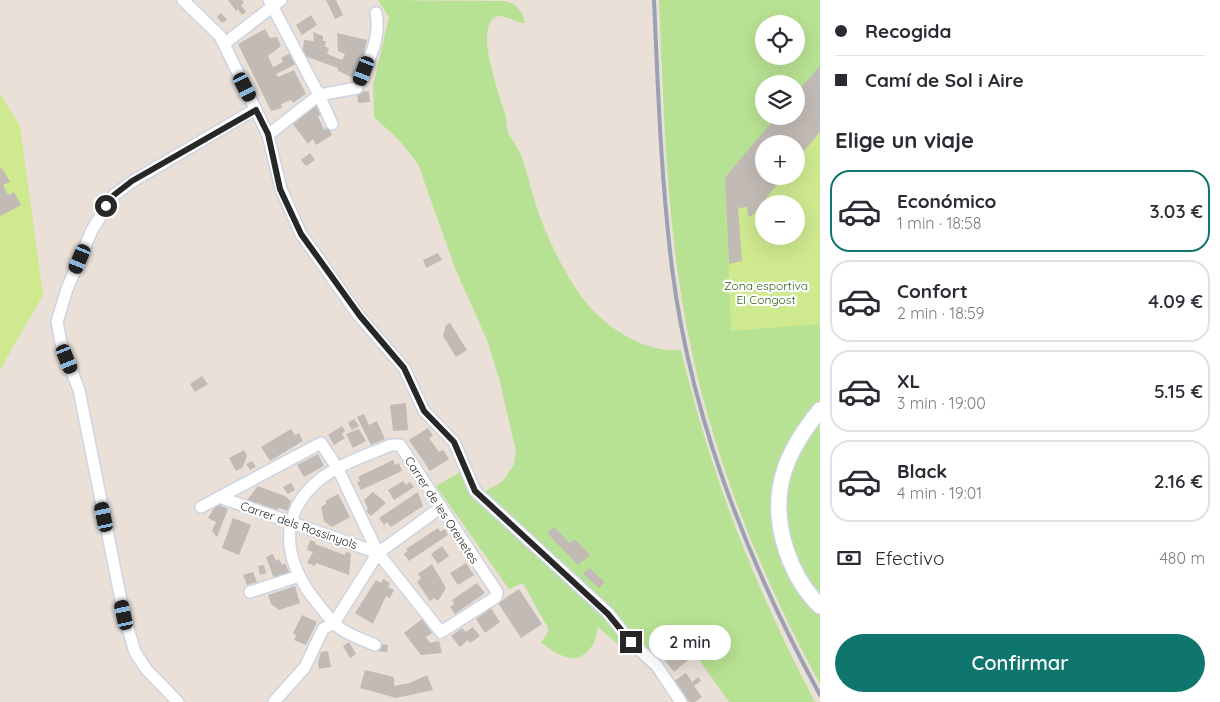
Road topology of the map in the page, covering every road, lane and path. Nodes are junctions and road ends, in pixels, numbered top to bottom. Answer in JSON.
{"nodes":[{"id":1,"x":183,"y":0,"type":"edge"},
{"id":2,"x":274,"y":2,"type":"edge"},
{"id":3,"x":376,"y":13,"type":"dead end"},
{"id":4,"x":224,"y":44,"type":"junction"},
{"id":5,"x":319,"y":95,"type":"junction"},
{"id":6,"x":256,"y":110,"type":"junction"},
{"id":7,"x":332,"y":124,"type":"dead end"},
{"id":8,"x":268,"y":134,"type":"junction"},
{"id":9,"x":820,"y":410,"type":"edge"},
{"id":10,"x":338,"y":469,"type":"junction"},
{"id":11,"x":219,"y":497,"type":"junction"},
{"id":12,"x":201,"y":507,"type":"dead end"},
{"id":13,"x":440,"y":508,"type":"junction"},
{"id":14,"x":293,"y":523,"type":"junction"},
{"id":15,"x":378,"y":553,"type":"junction"},
{"id":16,"x":299,"y":576,"type":"junction"},
{"id":17,"x":250,"y":592,"type":"dead end"},
{"id":18,"x":820,"y":606,"type":"edge"},
{"id":19,"x":334,"y":623,"type":"junction"},
{"id":20,"x":375,"y":645,"type":"dead end"},
{"id":21,"x":178,"y":702,"type":"edge"},
{"id":22,"x":274,"y":702,"type":"edge"},
{"id":23,"x":681,"y":702,"type":"edge"}],
"edges":[{"from":1,"to":4,"type":"street"},
{"from":2,"to":4,"type":"street"},
{"from":2,"to":5,"type":"street"},
{"from":3,"to":5,"type":"street"},
{"from":4,"to":6,"type":"street"},
{"from":5,"to":7,"type":"street"},
{"from":5,"to":8,"type":"street"},
{"from":6,"to":8,"type":"street"},
{"from":6,"to":21,"type":"street"},
{"from":8,"to":23,"type":"street"},
{"from":9,"to":18,"type":"street"},
{"from":10,"to":11,"type":"street"},
{"from":10,"to":13,"type":"street","name":"Carrer de les Orenetes"},
{"from":10,"to":14,"type":"street","name":"Carrer de les Orenetes"},
{"from":10,"to":15,"type":"street"},
{"from":11,"to":12,"type":"street"},
{"from":11,"to":14,"type":"street","name":"Carrer dels Rossinyols"},
{"from":13,"to":15,"type":"street"},
{"from":13,"to":15,"type":"street","name":"Carrer de les Orenetes"},
{"from":14,"to":15,"type":"street","name":"Carrer dels Rossinyols"},
{"from":14,"to":16,"type":"street","name":"Carrer de les Orenetes"},
{"from":15,"to":19,"type":"street"},
{"from":16,"to":17,"type":"street"},
{"from":16,"to":19,"type":"street","name":"Carrer de les Orenetes"},
{"from":19,"to":20,"type":"street","name":"Carrer de les Orenetes"},
{"from":19,"to":22,"type":"street"}]}
